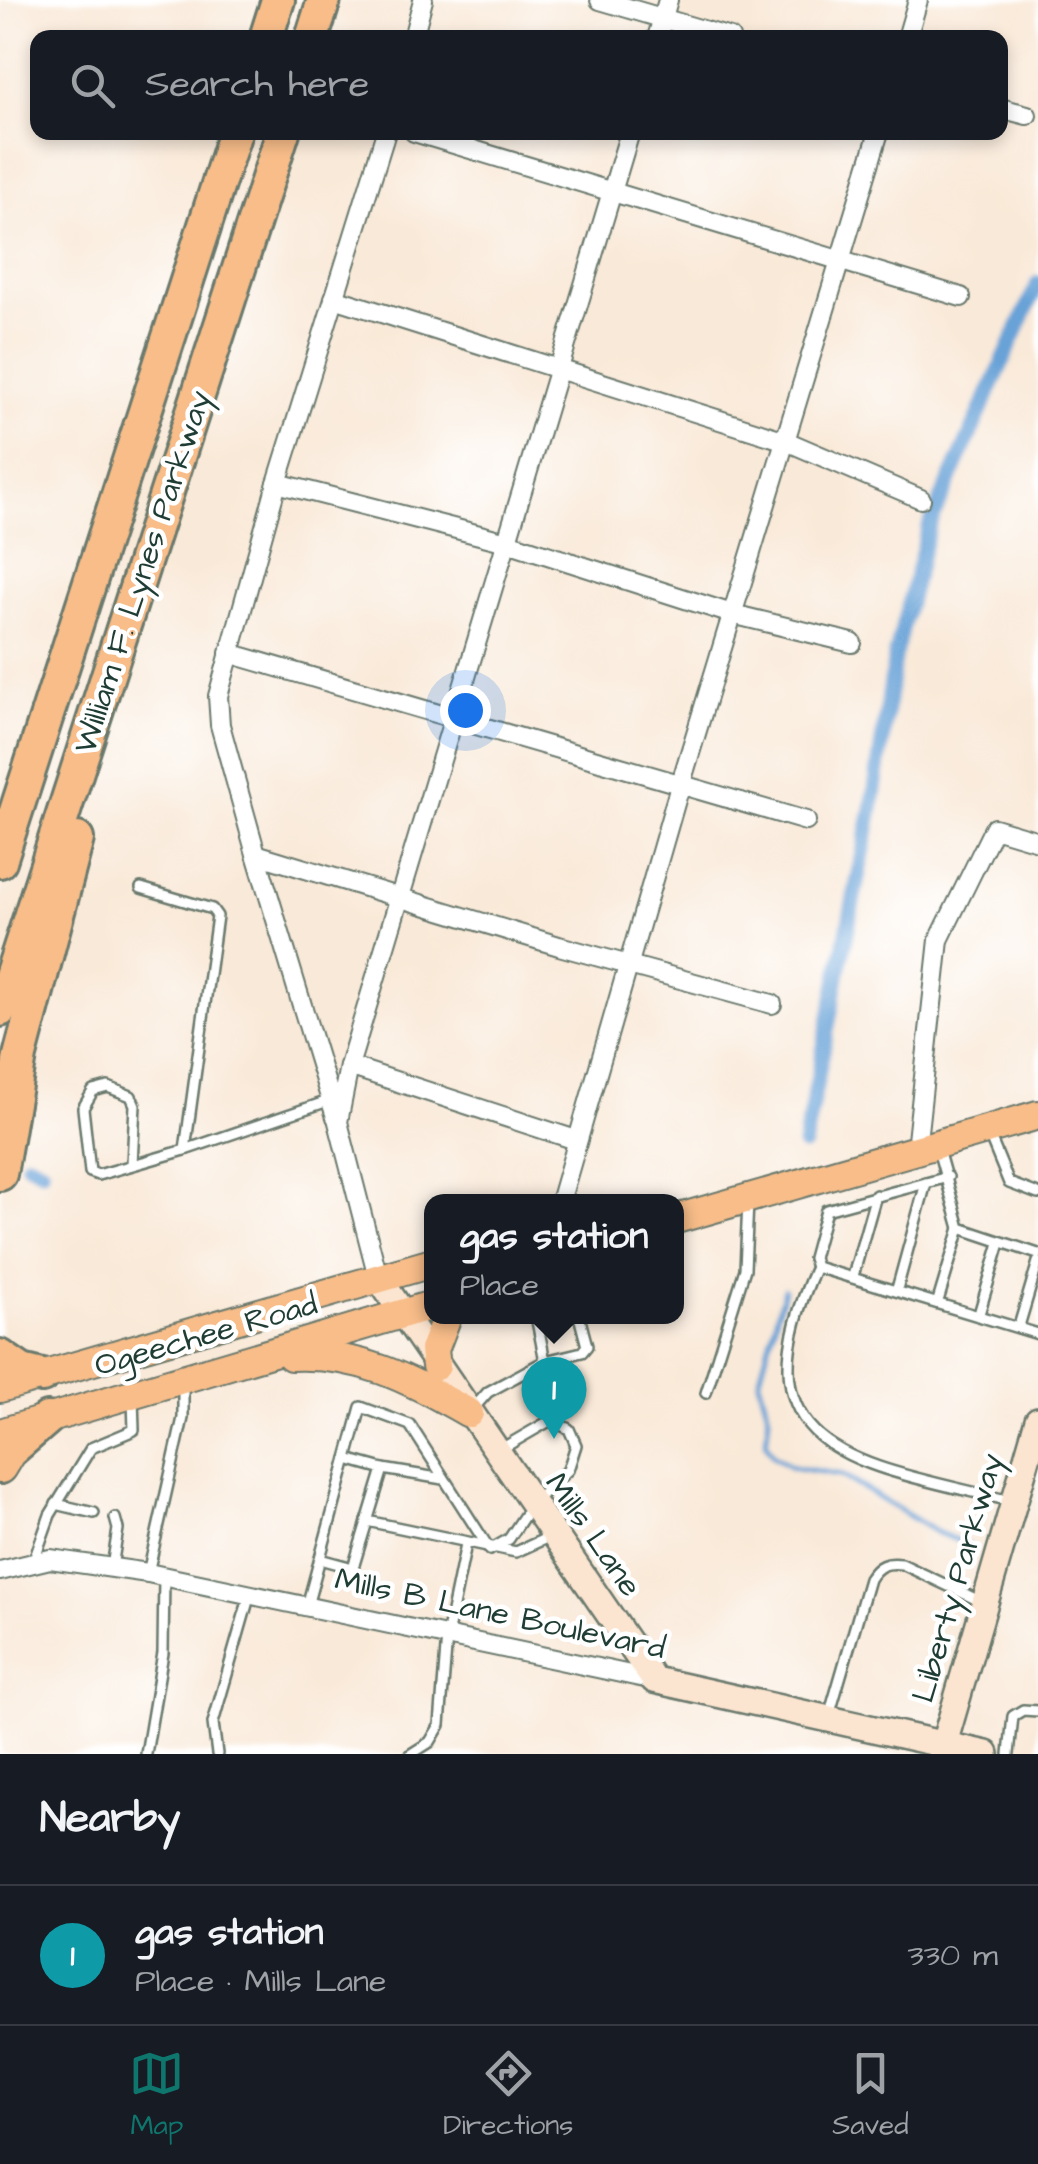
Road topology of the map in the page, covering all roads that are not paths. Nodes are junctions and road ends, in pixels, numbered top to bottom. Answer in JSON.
{"nodes":[{"id":1,"x":278,"y":0,"type":"edge"},
{"id":2,"x":324,"y":0,"type":"edge"},
{"id":3,"x":423,"y":0,"type":"edge"},
{"id":4,"x":600,"y":0,"type":"edge"},
{"id":5,"x":918,"y":0,"type":"edge"},
{"id":6,"x":665,"y":9,"type":"edge"},
{"id":7,"x":269,"y":30,"type":"edge"},
{"id":8,"x":315,"y":30,"type":"edge"},
{"id":9,"x":415,"y":30,"type":"edge"},
{"id":10,"x":712,"y":30,"type":"edge"},
{"id":11,"x":909,"y":30,"type":"edge"},
{"id":12,"x":1008,"y":110,"type":"edge"},
{"id":13,"x":1027,"y":114,"type":"dead end"},
{"id":14,"x":232,"y":140,"type":"edge"},
{"id":15,"x":279,"y":140,"type":"edge"},
{"id":16,"x":383,"y":140,"type":"edge"},
{"id":17,"x":440,"y":140,"type":"edge"},
{"id":18,"x":628,"y":140,"type":"edge"},
{"id":19,"x":877,"y":140,"type":"edge"},
{"id":20,"x":612,"y":194,"type":"junction"},
{"id":21,"x":841,"y":259,"type":"junction"},
{"id":22,"x":960,"y":297,"type":"dead end"},
{"id":23,"x":334,"y":298,"type":"junction"},
{"id":24,"x":557,"y":370,"type":"junction"},
{"id":25,"x":786,"y":440,"type":"junction"},
{"id":26,"x":172,"y":482,"type":"junction"},
{"id":27,"x":277,"y":483,"type":"junction"},
{"id":28,"x":921,"y":499,"type":"dead end"},
{"id":29,"x":507,"y":542,"type":"junction"},
{"id":30,"x":732,"y":614,"type":"junction"},
{"id":31,"x":852,"y":643,"type":"dead end"},
{"id":32,"x":229,"y":653,"type":"junction"},
{"id":33,"x":454,"y":716,"type":"junction"},
{"id":34,"x":44,"y":721,"type":"junction"},
{"id":35,"x":680,"y":786,"type":"junction"},
{"id":36,"x":806,"y":821,"type":"dead end"},
{"id":37,"x":0,"y":824,"type":"edge"},
{"id":38,"x":1038,"y":841,"type":"edge"},
{"id":39,"x":256,"y":854,"type":"junction"},
{"id":40,"x":0,"y":860,"type":"edge"},
{"id":41,"x":140,"y":888,"type":"dead end"},
{"id":42,"x":403,"y":898,"type":"junction"},
{"id":43,"x":628,"y":964,"type":"junction"},
{"id":44,"x":772,"y":1004,"type":"dead end"},
{"id":45,"x":0,"y":1010,"type":"edge"},
{"id":46,"x":349,"y":1066,"type":"junction"},
{"id":47,"x":331,"y":1100,"type":"junction"},
{"id":48,"x":1038,"y":1115,"type":"edge"},
{"id":49,"x":338,"y":1122,"type":"junction"},
{"id":50,"x":987,"y":1129,"type":"junction"},
{"id":51,"x":576,"y":1140,"type":"junction"},
{"id":52,"x":926,"y":1147,"type":"junction"},
{"id":53,"x":185,"y":1150,"type":"junction"},
{"id":54,"x":132,"y":1164,"type":"junction"},
{"id":55,"x":0,"y":1174,"type":"edge"},
{"id":56,"x":948,"y":1177,"type":"junction"},
{"id":57,"x":926,"y":1182,"type":"junction"},
{"id":58,"x":562,"y":1194,"type":"edge"},
{"id":59,"x":1038,"y":1194,"type":"edge"},
{"id":60,"x":876,"y":1195,"type":"junction"},
{"id":61,"x":748,"y":1196,"type":"junction"},
{"id":62,"x":711,"y":1206,"type":"junction"},
{"id":63,"x":684,"y":1209,"type":"edge"},
{"id":64,"x":684,"y":1217,"type":"edge"},
{"id":65,"x":960,"y":1228,"type":"junction"},
{"id":66,"x":1000,"y":1243,"type":"junction"},
{"id":67,"x":1038,"y":1254,"type":"edge"},
{"id":68,"x":1038,"y":1262,"type":"edge"},
{"id":69,"x":424,"y":1266,"type":"edge"},
{"id":70,"x":816,"y":1267,"type":"junction"},
{"id":71,"x":853,"y":1276,"type":"junction"},
{"id":72,"x":378,"y":1278,"type":"junction"},
{"id":73,"x":897,"y":1289,"type":"junction"},
{"id":74,"x":938,"y":1301,"type":"junction"},
{"id":75,"x":424,"y":1308,"type":"edge"},
{"id":76,"x":979,"y":1314,"type":"junction"},
{"id":77,"x":400,"y":1315,"type":"junction"},
{"id":78,"x":444,"y":1324,"type":"edge"},
{"id":79,"x":538,"y":1324,"type":"edge"},
{"id":80,"x":581,"y":1324,"type":"edge"},
{"id":81,"x":1019,"y":1326,"type":"junction"},
{"id":82,"x":1038,"y":1334,"type":"edge"},
{"id":83,"x":0,"y":1356,"type":"edge"},
{"id":84,"x":249,"y":1359,"type":"junction"},
{"id":85,"x":545,"y":1361,"type":"junction"},
{"id":86,"x":436,"y":1366,"type":"junction"},
{"id":87,"x":42,"y":1376,"type":"junction"},
{"id":88,"x":183,"y":1379,"type":"junction"},
{"id":89,"x":0,"y":1388,"type":"edge"},
{"id":90,"x":706,"y":1393,"type":"dead end"},
{"id":91,"x":133,"y":1394,"type":"junction"},
{"id":92,"x":469,"y":1413,"type":"junction"},
{"id":93,"x":47,"y":1419,"type":"junction"},
{"id":94,"x":1038,"y":1420,"type":"edge"},
{"id":95,"x":0,"y":1433,"type":"edge"},
{"id":96,"x":496,"y":1452,"type":"junction"},
{"id":97,"x":347,"y":1459,"type":"junction"},
{"id":98,"x":0,"y":1467,"type":"edge"},
{"id":99,"x":382,"y":1469,"type":"junction"},
{"id":100,"x":443,"y":1479,"type":"junction"},
{"id":101,"x":1014,"y":1502,"type":"junction"},
{"id":102,"x":56,"y":1504,"type":"junction"},
{"id":103,"x":532,"y":1504,"type":"junction"},
{"id":104,"x":94,"y":1513,"type":"dead end"},
{"id":105,"x":114,"y":1518,"type":"dead end"},
{"id":106,"x":367,"y":1521,"type":"junction"},
{"id":107,"x":553,"y":1534,"type":"junction"},
{"id":108,"x":466,"y":1544,"type":"junction"},
{"id":109,"x":490,"y":1550,"type":"junction"},
{"id":110,"x":320,"y":1559,"type":"junction"},
{"id":111,"x":34,"y":1560,"type":"junction"},
{"id":112,"x":112,"y":1567,"type":"junction"},
{"id":113,"x":0,"y":1571,"type":"edge"},
{"id":114,"x":156,"y":1574,"type":"junction"},
{"id":115,"x":250,"y":1594,"type":"junction"},
{"id":116,"x":985,"y":1603,"type":"junction"},
{"id":117,"x":307,"y":1606,"type":"junction"},
{"id":118,"x":447,"y":1636,"type":"junction"},
{"id":119,"x":654,"y":1680,"type":"junction"},
{"id":120,"x":1038,"y":1711,"type":"edge"},
{"id":121,"x":828,"y":1718,"type":"junction"},
{"id":122,"x":942,"y":1749,"type":"edge"},
{"id":123,"x":146,"y":1754,"type":"edge"},
{"id":124,"x":217,"y":1754,"type":"edge"},
{"id":125,"x":411,"y":1754,"type":"edge"},
{"id":126,"x":986,"y":1754,"type":"edge"},
{"id":127,"x":1009,"y":1754,"type":"edge"}],
"edges":[{"from":1,"to":7,"type":"highway"},
{"from":2,"to":8,"type":"highway"},
{"from":3,"to":9,"type":"street"},
{"from":4,"to":6,"type":"street"},
{"from":5,"to":11,"type":"street"},
{"from":6,"to":10,"type":"street"},
{"from":12,"to":13,"type":"street"},
{"from":14,"to":34,"type":"highway","name":"William F. Lynes Parkway"},
{"from":15,"to":26,"type":"highway","name":"William F. Lynes Parkway"},
{"from":16,"to":23,"type":"street"},
{"from":17,"to":20,"type":"street"},
{"from":18,"to":20,"type":"street"},
{"from":19,"to":21,"type":"street"},
{"from":20,"to":21,"type":"street"},
{"from":20,"to":24,"type":"street"},
{"from":21,"to":22,"type":"street"},
{"from":21,"to":25,"type":"street"},
{"from":23,"to":24,"type":"street"},
{"from":23,"to":27,"type":"street"},
{"from":24,"to":25,"type":"street"},
{"from":24,"to":29,"type":"street"},
{"from":25,"to":28,"type":"street"},
{"from":25,"to":30,"type":"street"},
{"from":26,"to":45,"type":"highway","name":"William F. Lynes Parkway"},
{"from":26,"to":55,"type":"highway"},
{"from":27,"to":29,"type":"street"},
{"from":27,"to":32,"type":"street"},
{"from":29,"to":30,"type":"street"},
{"from":29,"to":33,"type":"street"},
{"from":30,"to":31,"type":"street"},
{"from":30,"to":35,"type":"street"},
{"from":32,"to":33,"type":"street"},
{"from":32,"to":39,"type":"street"},
{"from":33,"to":35,"type":"street"},
{"from":33,"to":42,"type":"street"},
{"from":34,"to":37,"type":"highway"},
{"from":34,"to":40,"type":"highway","name":"William F. Lynes Parkway"},
{"from":35,"to":36,"type":"street"},
{"from":35,"to":43,"type":"street"},
{"from":38,"to":52,"type":"street"},
{"from":39,"to":42,"type":"street"},
{"from":39,"to":47,"type":"street"},
{"from":41,"to":53,"type":"lane"},
{"from":42,"to":43,"type":"street"},
{"from":42,"to":46,"type":"street"},
{"from":43,"to":44,"type":"street"},
{"from":43,"to":51,"type":"street"},
{"from":46,"to":49,"type":"street"},
{"from":46,"to":51,"type":"street"},
{"from":47,"to":49,"type":"street"},
{"from":47,"to":53,"type":"lane"},
{"from":48,"to":50,"type":"main road"},
{"from":49,"to":72,"type":"street"},
{"from":50,"to":52,"type":"main road"},
{"from":50,"to":59,"type":"lane"},
{"from":51,"to":58,"type":"street"},
{"from":52,"to":56,"type":"lane"},
{"from":52,"to":61,"type":"main road"},
{"from":53,"to":54,"type":"lane"},
{"from":54,"to":54,"type":"lane"},
{"from":56,"to":57,"type":"lane"},
{"from":56,"to":65,"type":"lane"},
{"from":57,"to":60,"type":"lane"},
{"from":57,"to":73,"type":"lane"},
{"from":60,"to":70,"type":"lane"},
{"from":60,"to":71,"type":"lane"},
{"from":61,"to":62,"type":"main road"},
{"from":61,"to":90,"type":"lane"},
{"from":62,"to":63,"type":"main road"},
{"from":62,"to":64,"type":"main road"},
{"from":65,"to":66,"type":"lane"},
{"from":65,"to":74,"type":"lane"},
{"from":66,"to":67,"type":"lane"},
{"from":66,"to":76,"type":"lane"},
{"from":68,"to":81,"type":"lane"},
{"from":69,"to":72,"type":"main road","name":"Ogeechee Road"},
{"from":70,"to":71,"type":"lane"},
{"from":70,"to":101,"type":"lane"},
{"from":71,"to":73,"type":"lane"},
{"from":72,"to":77,"type":"main road","name":"Mills Lane"},
{"from":72,"to":87,"type":"main road","name":"Ogeechee Road"},
{"from":73,"to":74,"type":"lane"},
{"from":74,"to":76,"type":"lane"},
{"from":75,"to":77,"type":"main road","name":"Ogeechee Road"},
{"from":76,"to":81,"type":"lane"},
{"from":77,"to":84,"type":"main road","name":"Ogeechee Road"},
{"from":77,"to":86,"type":"main road","name":"Mills Lane"},
{"from":78,"to":86,"type":"main road"},
{"from":79,"to":85,"type":"lane"},
{"from":80,"to":85,"type":"lane"},
{"from":81,"to":82,"type":"lane"},
{"from":83,"to":87,"type":"highway"},
{"from":84,"to":88,"type":"main road","name":"Ogeechee Road"},
{"from":84,"to":92,"type":"main road"},
{"from":85,"to":92,"type":"lane"},
{"from":86,"to":92,"type":"main road","name":"Mills Lane"},
{"from":87,"to":89,"type":"main road","name":"Ogeechee Road"},
{"from":88,"to":91,"type":"main road","name":"Ogeechee Road"},
{"from":88,"to":114,"type":"lane"},
{"from":91,"to":93,"type":"main road","name":"Ogeechee Road"},
{"from":91,"to":102,"type":"lane"},
{"from":92,"to":96,"type":"main road","name":"Mills Lane"},
{"from":93,"to":95,"type":"main road","name":"Ogeechee Road"},
{"from":93,"to":98,"type":"highway"},
{"from":94,"to":101,"type":"main road","name":"Liberty Parkway"},
{"from":96,"to":103,"type":"main road","name":"Mills Lane"},
{"from":96,"to":103,"type":"lane"},
{"from":97,"to":99,"type":"lane"},
{"from":97,"to":100,"type":"lane"},
{"from":97,"to":110,"type":"lane"},
{"from":99,"to":100,"type":"lane"},
{"from":99,"to":106,"type":"lane"},
{"from":100,"to":109,"type":"lane"},
{"from":101,"to":116,"type":"main road","name":"Liberty Parkway"},
{"from":102,"to":104,"type":"lane"},
{"from":102,"to":111,"type":"lane"},
{"from":103,"to":107,"type":"main road","name":"Mills Lane"},
{"from":103,"to":109,"type":"lane"},
{"from":105,"to":112,"type":"lane"},
{"from":106,"to":108,"type":"lane"},
{"from":106,"to":110,"type":"lane"},
{"from":107,"to":109,"type":"lane"},
{"from":107,"to":119,"type":"main road","name":"Mills Lane"},
{"from":108,"to":109,"type":"lane"},
{"from":108,"to":118,"type":"lane"},
{"from":110,"to":117,"type":"lane"},
{"from":111,"to":112,"type":"street","name":"Mills B Lane Boulevard"},
{"from":111,"to":113,"type":"street","name":"Mills B Lane Boulevard"},
{"from":112,"to":114,"type":"street","name":"Mills B Lane Boulevard"},
{"from":114,"to":115,"type":"street","name":"Mills B Lane Boulevard"},
{"from":114,"to":123,"type":"lane"},
{"from":115,"to":117,"type":"street","name":"Mills B Lane Boulevard"},
{"from":115,"to":124,"type":"lane"},
{"from":116,"to":121,"type":"lane"},
{"from":116,"to":122,"type":"main road","name":"Liberty Parkway"},
{"from":117,"to":118,"type":"street","name":"Mills B Lane Boulevard"},
{"from":118,"to":119,"type":"street","name":"Mills B Lane Boulevard"},
{"from":118,"to":125,"type":"lane"},
{"from":119,"to":121,"type":"main road","name":"Mills B Lane Boulevard"},
{"from":120,"to":127,"type":"lane"},
{"from":121,"to":122,"type":"main road","name":"Mills B Lane Boulevard"},
{"from":122,"to":126,"type":"main road","name":"Mills B Lane Boulevard"}]}
